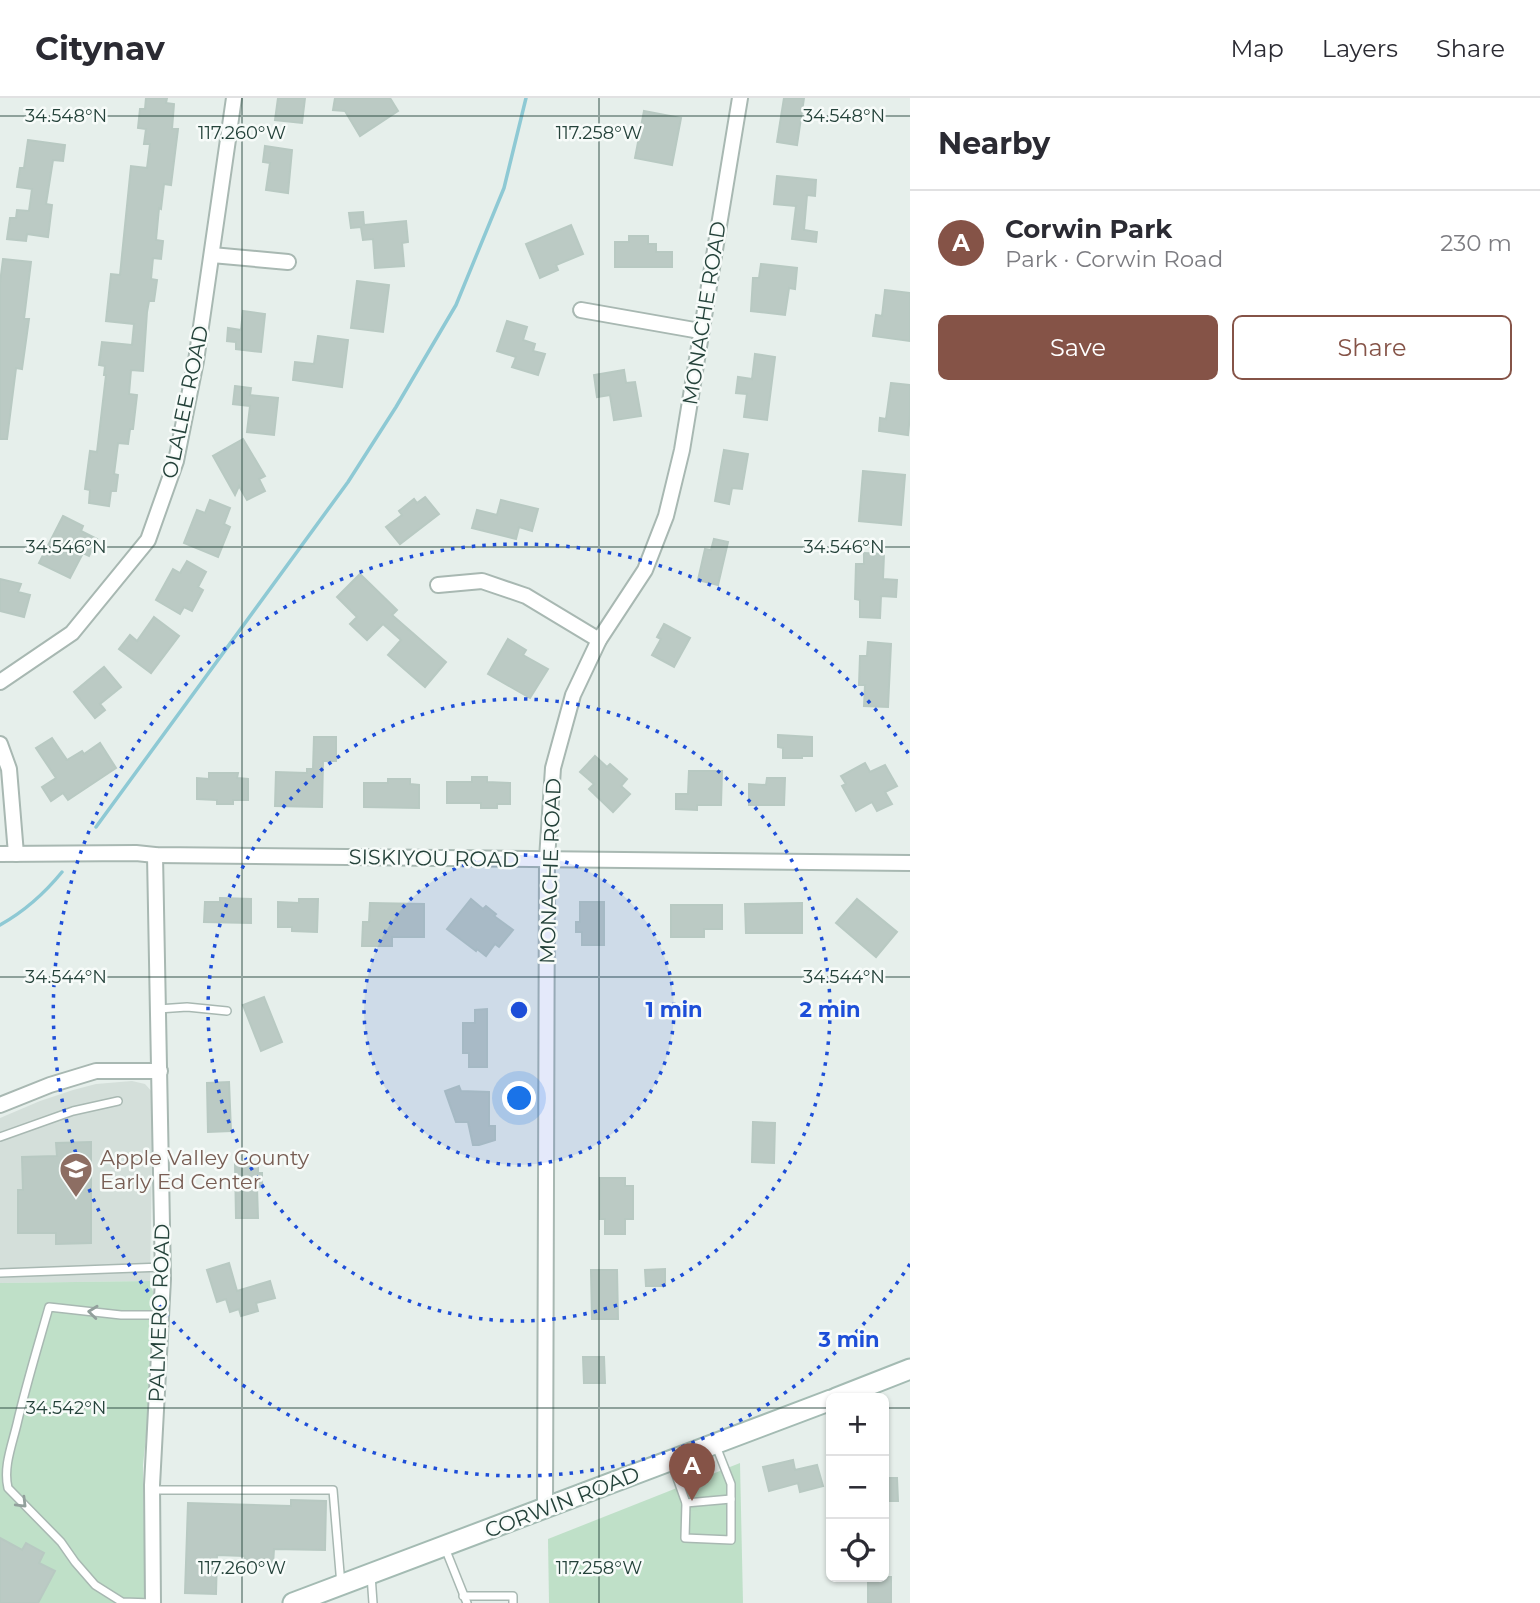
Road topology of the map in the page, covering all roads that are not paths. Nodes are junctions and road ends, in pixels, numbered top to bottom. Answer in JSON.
{"nodes":[{"id":1,"x":234,"y":98,"type":"edge"},
{"id":2,"x":740,"y":98,"type":"edge"},
{"id":3,"x":212,"y":255,"type":"junction"},
{"id":4,"x":288,"y":262,"type":"dead end"},
{"id":5,"x":581,"y":310,"type":"dead end"},
{"id":6,"x":700,"y":331,"type":"junction"},
{"id":7,"x":438,"y":585,"type":"dead end"},
{"id":8,"x":599,"y":640,"type":"junction"},
{"id":9,"x":0,"y":682,"type":"edge"},
{"id":10,"x":0,"y":744,"type":"edge"},
{"id":11,"x":0,"y":854,"type":"edge"},
{"id":12,"x":16,"y":854,"type":"junction"},
{"id":13,"x":155,"y":855,"type":"junction"},
{"id":14,"x":547,"y":859,"type":"junction"},
{"id":15,"x":910,"y":863,"type":"edge"},
{"id":16,"x":158,"y":1009,"type":"junction"},
{"id":17,"x":227,"y":1011,"type":"dead end"},
{"id":18,"x":160,"y":1071,"type":"junction"},
{"id":19,"x":118,"y":1101,"type":"dead end"},
{"id":20,"x":0,"y":1105,"type":"edge"},
{"id":21,"x":0,"y":1137,"type":"edge"},
{"id":22,"x":163,"y":1267,"type":"junction"},
{"id":23,"x":0,"y":1273,"type":"edge"},
{"id":24,"x":161,"y":1315,"type":"junction"},
{"id":25,"x":910,"y":1369,"type":"edge"},
{"id":26,"x":849,"y":1393,"type":"edge"},
{"id":27,"x":826,"y":1402,"type":"edge"},
{"id":28,"x":715,"y":1444,"type":"junction"},
{"id":29,"x":671,"y":1460,"type":"junction"},
{"id":30,"x":152,"y":1490,"type":"junction"},
{"id":31,"x":731,"y":1499,"type":"junction"},
{"id":32,"x":686,"y":1503,"type":"junction"},
{"id":33,"x":545,"y":1509,"type":"junction"},
{"id":34,"x":444,"y":1546,"type":"junction"},
{"id":35,"x":370,"y":1574,"type":"junction"},
{"id":36,"x":332,"y":1593,"type":"edge"},
{"id":37,"x":465,"y":1600,"type":"edge"},
{"id":38,"x":153,"y":1603,"type":"edge"},
{"id":39,"x":293,"y":1603,"type":"edge"},
{"id":40,"x":373,"y":1603,"type":"edge"},
{"id":41,"x":513,"y":1603,"type":"edge"}],
"edges":[{"from":1,"to":3,"type":"street","name":"OLALEE ROAD"},
{"from":2,"to":6,"type":"street","name":"MONACHE ROAD"},
{"from":3,"to":4,"type":"street"},
{"from":3,"to":9,"type":"street","name":"OLALEE ROAD"},
{"from":5,"to":6,"type":"street"},
{"from":6,"to":8,"type":"street","name":"MONACHE ROAD"},
{"from":7,"to":8,"type":"street"},
{"from":8,"to":14,"type":"street","name":"MONACHE ROAD"},
{"from":10,"to":12,"type":"street"},
{"from":11,"to":12,"type":"street","name":"SISKIYOU ROAD"},
{"from":12,"to":13,"type":"street","name":"SISKIYOU ROAD"},
{"from":13,"to":14,"type":"street","name":"SISKIYOU ROAD"},
{"from":13,"to":16,"type":"street","name":"PALMERO ROAD"},
{"from":14,"to":15,"type":"street","name":"SISKIYOU ROAD"},
{"from":14,"to":33,"type":"street","name":"MONACHE ROAD"},
{"from":16,"to":17,"type":"lane"},
{"from":16,"to":18,"type":"street","name":"PALMERO ROAD"},
{"from":18,"to":20,"type":"street"},
{"from":18,"to":22,"type":"street","name":"PALMERO ROAD"},
{"from":19,"to":21,"type":"lane"},
{"from":22,"to":23,"type":"lane"},
{"from":22,"to":24,"type":"street","name":"PALMERO ROAD"},
{"from":24,"to":30,"type":"street","name":"PALMERO ROAD"},
{"from":24,"to":38,"type":"lane","one_way":true},
{"from":25,"to":26,"type":"main road"},
{"from":27,"to":28,"type":"main road","name":"CORWIN ROAD"},
{"from":28,"to":29,"type":"main road","name":"CORWIN ROAD"},
{"from":28,"to":31,"type":"lane"},
{"from":29,"to":32,"type":"lane"},
{"from":29,"to":33,"type":"main road","name":"CORWIN ROAD"},
{"from":30,"to":36,"type":"lane"},
{"from":30,"to":38,"type":"street","name":"PALMERO ROAD"},
{"from":31,"to":32,"type":"lane"},
{"from":31,"to":32,"type":"lane"},
{"from":33,"to":34,"type":"main road","name":"CORWIN ROAD"},
{"from":34,"to":35,"type":"main road","name":"CORWIN ROAD"},
{"from":34,"to":37,"type":"lane"},
{"from":35,"to":36,"type":"main road","name":"CORWIN ROAD"},
{"from":35,"to":40,"type":"lane"},
{"from":36,"to":39,"type":"main road","name":"CORWIN ROAD"},
{"from":37,"to":41,"type":"lane"}]}
